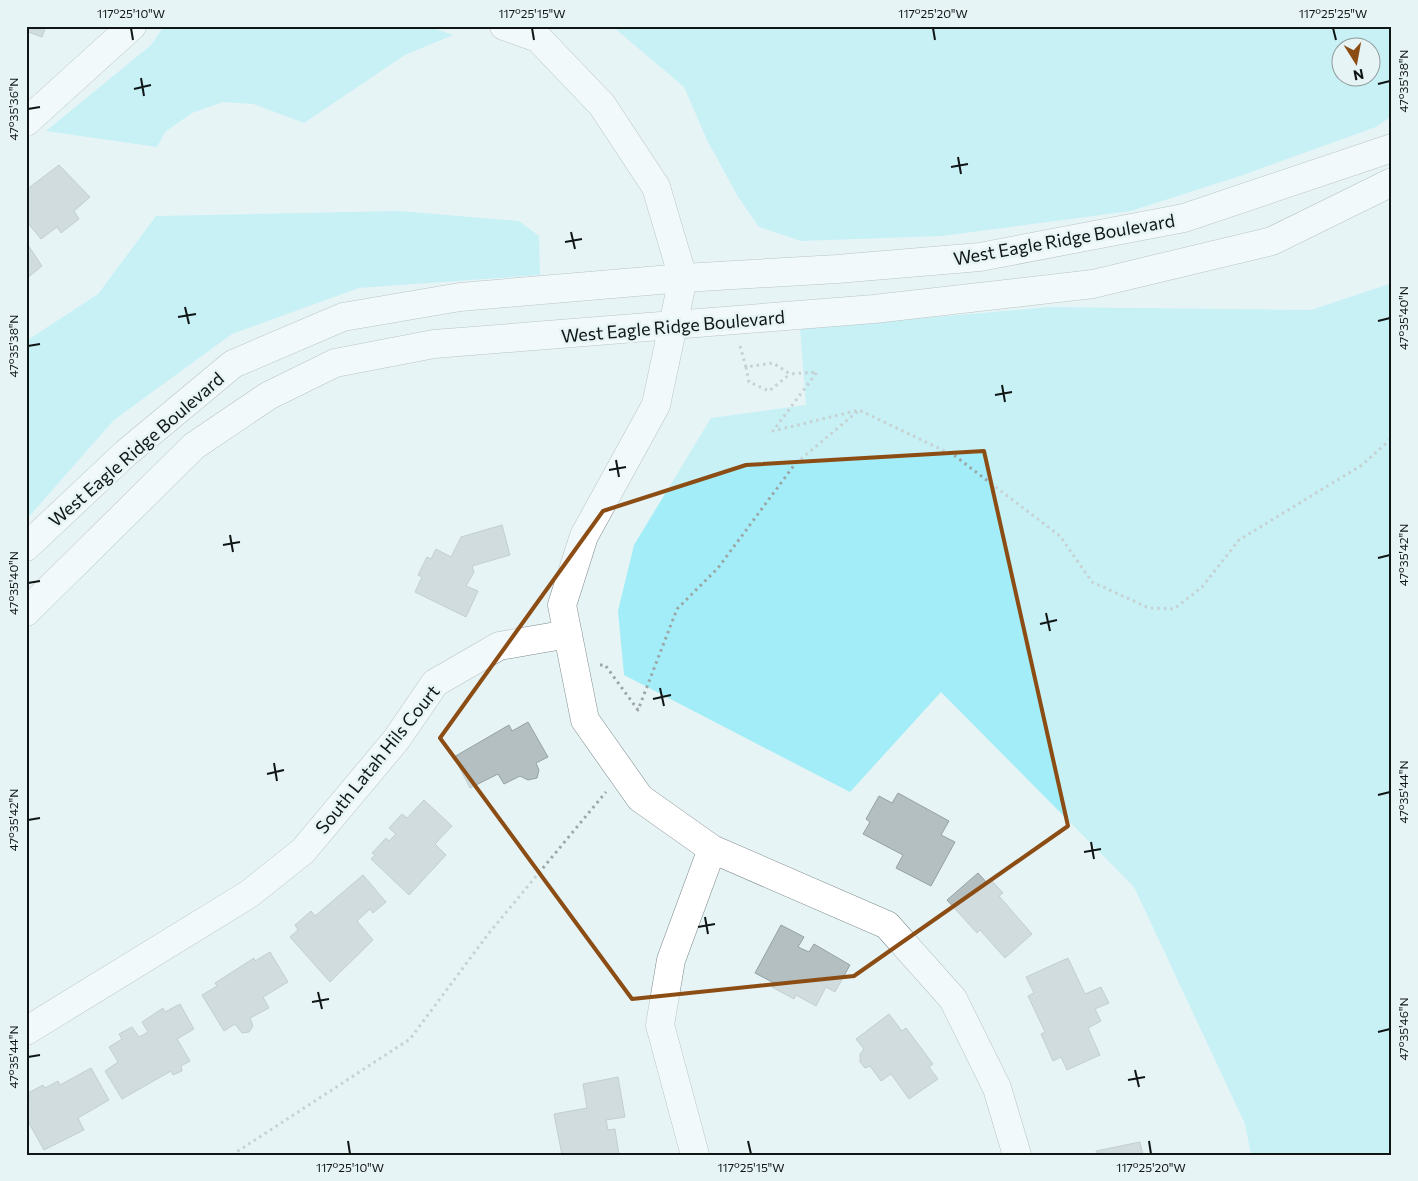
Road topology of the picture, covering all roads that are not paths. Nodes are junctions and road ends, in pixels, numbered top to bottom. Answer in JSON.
{"nodes":[{"id":1,"x":132,"y":26,"type":"edge"},
{"id":2,"x":504,"y":26,"type":"edge"},
{"id":3,"x":26,"y":122,"type":"edge"},
{"id":4,"x":1392,"y":148,"type":"edge"},
{"id":5,"x":1392,"y":182,"type":"edge"},
{"id":6,"x":683,"y":278,"type":"junction"},
{"id":7,"x":675,"y":326,"type":"junction"},
{"id":8,"x":26,"y":547,"type":"edge"},
{"id":9,"x":26,"y":612,"type":"edge"},
{"id":10,"x":568,"y":634,"type":"junction"},
{"id":11,"x":712,"y":849,"type":"junction"},
{"id":12,"x":26,"y":1031,"type":"edge"},
{"id":13,"x":695,"y":1155,"type":"edge"},
{"id":14,"x":1017,"y":1155,"type":"edge"}],
"edges":[{"from":1,"to":3,"type":"street"},
{"from":2,"to":6,"type":"street"},
{"from":4,"to":6,"type":"street","name":"West Eagle Ridge Boulevard"},
{"from":5,"to":7,"type":"street","name":"West Eagle Ridge Boulevard"},
{"from":6,"to":7,"type":"street"},
{"from":6,"to":8,"type":"street","name":"West Eagle Ridge Boulevard"},
{"from":7,"to":9,"type":"street","name":"West Eagle Ridge Boulevard"},
{"from":7,"to":10,"type":"street"},
{"from":10,"to":11,"type":"street"},
{"from":10,"to":12,"type":"street","name":"South Latah Hils Court"},
{"from":11,"to":13,"type":"street"},
{"from":11,"to":14,"type":"street"}]}
